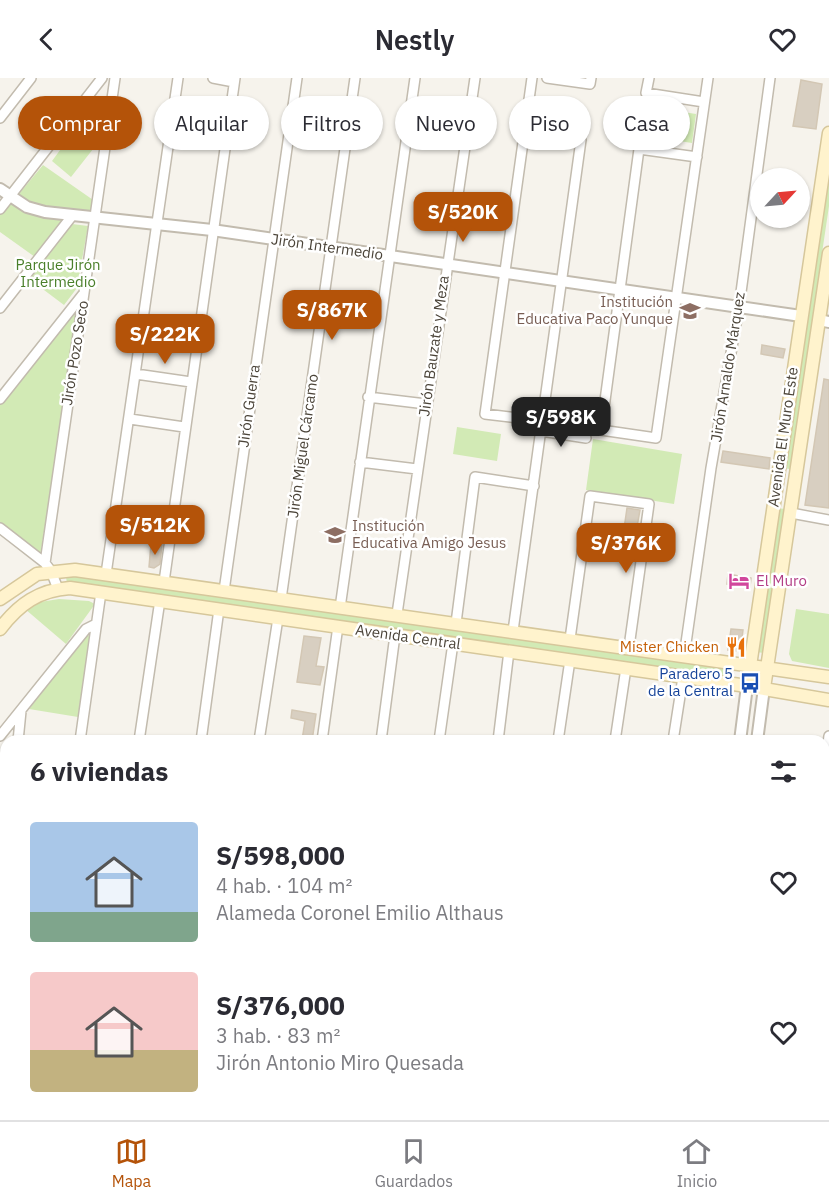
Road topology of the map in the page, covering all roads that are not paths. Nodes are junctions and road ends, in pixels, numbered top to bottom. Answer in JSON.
{"nodes":[{"id":1,"x":31,"y":78,"type":"edge"},
{"id":2,"x":102,"y":78,"type":"edge"},
{"id":3,"x":115,"y":78,"type":"edge"},
{"id":4,"x":178,"y":78,"type":"edge"},
{"id":5,"x":213,"y":78,"type":"edge"},
{"id":6,"x":297,"y":78,"type":"edge"},
{"id":7,"x":355,"y":78,"type":"edge"},
{"id":8,"x":415,"y":78,"type":"edge"},
{"id":9,"x":475,"y":78,"type":"edge"},
{"id":10,"x":532,"y":78,"type":"edge"},
{"id":11,"x":547,"y":78,"type":"edge"},
{"id":12,"x":649,"y":78,"type":"edge"},
{"id":13,"x":708,"y":78,"type":"edge"},
{"id":14,"x":770,"y":78,"type":"edge"},
{"id":15,"x":234,"y":80,"type":"edge"},
{"id":16,"x":591,"y":81,"type":"edge"},
{"id":17,"x":413,"y":96,"type":"edge"},
{"id":18,"x":472,"y":96,"type":"edge"},
{"id":19,"x":529,"y":96,"type":"edge"},
{"id":20,"x":704,"y":102,"type":"junction"},
{"id":21,"x":0,"y":118,"type":"edge"},
{"id":22,"x":829,"y":133,"type":"edge"},
{"id":23,"x":405,"y":150,"type":"edge"},
{"id":24,"x":464,"y":150,"type":"edge"},
{"id":25,"x":521,"y":150,"type":"edge"},
{"id":26,"x":580,"y":150,"type":"edge"},
{"id":27,"x":697,"y":156,"type":"junction"},
{"id":28,"x":0,"y":189,"type":"edge"},
{"id":29,"x":10,"y":197,"type":"junction"},
{"id":30,"x":0,"y":209,"type":"edge"},
{"id":31,"x":72,"y":216,"type":"junction"},
{"id":32,"x":94,"y":216,"type":"junction"},
{"id":33,"x":158,"y":223,"type":"junction"},
{"id":34,"x":212,"y":230,"type":"junction"},
{"id":35,"x":272,"y":239,"type":"junction"},
{"id":36,"x":331,"y":247,"type":"junction"},
{"id":37,"x":829,"y":253,"type":"edge"},
{"id":38,"x":389,"y":256,"type":"junction"},
{"id":39,"x":446,"y":265,"type":"junction"},
{"id":40,"x":503,"y":273,"type":"junction"},
{"id":41,"x":561,"y":282,"type":"junction"},
{"id":42,"x":85,"y":291,"type":"junction"},
{"id":43,"x":619,"y":291,"type":"junction"},
{"id":44,"x":676,"y":297,"type":"junction"},
{"id":45,"x":739,"y":307,"type":"junction"},
{"id":46,"x":0,"y":308,"type":"edge"},
{"id":47,"x":801,"y":316,"type":"junction"},
{"id":48,"x":824,"y":321,"type":"edge"},
{"id":49,"x":136,"y":374,"type":"junction"},
{"id":50,"x":191,"y":382,"type":"junction"},
{"id":51,"x":368,"y":397,"type":"junction"},
{"id":52,"x":0,"y":399,"type":"edge"},
{"id":53,"x":426,"y":404,"type":"junction"},
{"id":54,"x":130,"y":419,"type":"junction"},
{"id":55,"x":542,"y":426,"type":"junction"},
{"id":56,"x":184,"y":427,"type":"junction"},
{"id":57,"x":586,"y":438,"type":"dead end"},
{"id":58,"x":360,"y":462,"type":"junction"},
{"id":59,"x":417,"y":469,"type":"junction"},
{"id":60,"x":534,"y":486,"type":"junction"},
{"id":61,"x":776,"y":486,"type":"junction"},
{"id":62,"x":794,"y":489,"type":"junction"},
{"id":63,"x":791,"y":513,"type":"junction"},
{"id":64,"x":829,"y":520,"type":"edge"},
{"id":65,"x":0,"y":528,"type":"edge"},
{"id":66,"x":48,"y":567,"type":"junction"},
{"id":67,"x":106,"y":574,"type":"junction"},
{"id":68,"x":164,"y":582,"type":"junction"},
{"id":69,"x":58,"y":589,"type":"junction"},
{"id":70,"x":224,"y":591,"type":"junction"},
{"id":71,"x":101,"y":592,"type":"junction"},
{"id":72,"x":0,"y":599,"type":"edge"},
{"id":73,"x":281,"y":599,"type":"junction"},
{"id":74,"x":160,"y":600,"type":"junction"},
{"id":75,"x":340,"y":608,"type":"junction"},
{"id":76,"x":219,"y":609,"type":"junction"},
{"id":77,"x":397,"y":614,"type":"junction"},
{"id":78,"x":278,"y":618,"type":"junction"},
{"id":79,"x":456,"y":623,"type":"junction"},
{"id":80,"x":96,"y":624,"type":"junction"},
{"id":81,"x":339,"y":626,"type":"junction"},
{"id":82,"x":0,"y":628,"type":"edge"},
{"id":83,"x":513,"y":631,"type":"junction"},
{"id":84,"x":395,"y":635,"type":"junction"},
{"id":85,"x":570,"y":639,"type":"junction"},
{"id":86,"x":453,"y":643,"type":"junction"},
{"id":87,"x":629,"y":647,"type":"junction"},
{"id":88,"x":509,"y":651,"type":"junction"},
{"id":89,"x":684,"y":657,"type":"junction"},
{"id":90,"x":570,"y":660,"type":"junction"},
{"id":91,"x":750,"y":666,"type":"junction"},
{"id":92,"x":626,"y":668,"type":"junction"},
{"id":93,"x":768,"y":669,"type":"junction"},
{"id":94,"x":683,"y":677,"type":"junction"},
{"id":95,"x":829,"y":677,"type":"edge"},
{"id":96,"x":747,"y":686,"type":"junction"},
{"id":97,"x":764,"y":688,"type":"junction"},
{"id":98,"x":829,"y":700,"type":"edge"},
{"id":99,"x":21,"y":710,"type":"junction"},
{"id":100,"x":1,"y":735,"type":"edge"},
{"id":101,"x":19,"y":735,"type":"edge"},
{"id":102,"x":82,"y":735,"type":"edge"},
{"id":103,"x":140,"y":735,"type":"edge"},
{"id":104,"x":202,"y":735,"type":"edge"},
{"id":105,"x":260,"y":735,"type":"edge"},
{"id":106,"x":323,"y":735,"type":"edge"},
{"id":107,"x":382,"y":735,"type":"edge"},
{"id":108,"x":440,"y":735,"type":"edge"},
{"id":109,"x":499,"y":735,"type":"edge"},
{"id":110,"x":559,"y":735,"type":"edge"},
{"id":111,"x":616,"y":735,"type":"edge"},
{"id":112,"x":674,"y":735,"type":"edge"},
{"id":113,"x":741,"y":735,"type":"edge"},
{"id":114,"x":758,"y":735,"type":"edge"}],
"edges":[{"from":1,"to":21,"type":"street"},
{"from":2,"to":29,"type":"street"},
{"from":3,"to":32,"type":"street","name":"Jirón Pozo Seco"},
{"from":4,"to":33,"type":"street"},
{"from":5,"to":15,"type":"street"},
{"from":6,"to":35,"type":"street","name":"Jirón Guerra"},
{"from":7,"to":36,"type":"street","name":"Jirón Miguel Cárcamo"},
{"from":8,"to":17,"type":"street"},
{"from":9,"to":18,"type":"street","name":"Jirón Bauzate y Meza"},
{"from":10,"to":19,"type":"street"},
{"from":11,"to":16,"type":"street"},
{"from":12,"to":20,"type":"street"},
{"from":13,"to":20,"type":"street"},
{"from":14,"to":45,"type":"street","name":"Jirón Arnaldo Márquez"},
{"from":15,"to":34,"type":"street"},
{"from":20,"to":27,"type":"street"},
{"from":22,"to":47,"type":"main road","name":"Avenida El Muro Este"},
{"from":23,"to":38,"type":"street"},
{"from":24,"to":39,"type":"street","name":"Jirón Bauzate y Meza"},
{"from":25,"to":40,"type":"street"},
{"from":26,"to":41,"type":"street"},
{"from":27,"to":43,"type":"street"},
{"from":27,"to":44,"type":"street"},
{"from":28,"to":29,"type":"street","name":"Jirón Intermedio"},
{"from":29,"to":30,"type":"street"},
{"from":29,"to":31,"type":"street","name":"Jirón Intermedio"},
{"from":31,"to":32,"type":"street","name":"Jirón Intermedio"},
{"from":31,"to":46,"type":"street"},
{"from":32,"to":33,"type":"street","name":"Jirón Intermedio"},
{"from":32,"to":42,"type":"street","name":"Jirón Pozo Seco"},
{"from":33,"to":34,"type":"street","name":"Jirón Intermedio"},
{"from":33,"to":49,"type":"street"},
{"from":34,"to":35,"type":"street","name":"Jirón Intermedio"},
{"from":34,"to":50,"type":"street"},
{"from":35,"to":36,"type":"street","name":"Jirón Intermedio"},
{"from":35,"to":70,"type":"street","name":"Jirón Guerra"},
{"from":36,"to":38,"type":"street","name":"Jirón Intermedio"},
{"from":36,"to":73,"type":"street","name":"Jirón Miguel Cárcamo"},
{"from":37,"to":48,"type":"main road","name":"Avenida El Muro Este"},
{"from":38,"to":39,"type":"street","name":"Jirón Intermedio"},
{"from":38,"to":51,"type":"street"},
{"from":39,"to":40,"type":"street","name":"Jirón Intermedio"},
{"from":39,"to":53,"type":"street","name":"Jirón Bauzate y Meza"},
{"from":40,"to":41,"type":"street","name":"Jirón Intermedio"},
{"from":40,"to":55,"type":"street"},
{"from":41,"to":43,"type":"street","name":"Jirón Intermedio"},
{"from":41,"to":55,"type":"street"},
{"from":42,"to":52,"type":"street"},
{"from":42,"to":66,"type":"street","name":"Jirón Pozo Seco"},
{"from":43,"to":44,"type":"street","name":"Jirón Intermedio"},
{"from":43,"to":44,"type":"street"},
{"from":44,"to":45,"type":"street","name":"Jirón Intermedio"},
{"from":45,"to":47,"type":"street","name":"Jirón Intermedio"},
{"from":45,"to":89,"type":"street","name":"Jirón Arnaldo Márquez"},
{"from":47,"to":61,"type":"main road","name":"Avenida El Muro Este"},
{"from":48,"to":62,"type":"main road","name":"Avenida El Muro Este"},
{"from":49,"to":50,"type":"street"},
{"from":49,"to":54,"type":"street"},
{"from":50,"to":56,"type":"street"},
{"from":51,"to":53,"type":"street"},
{"from":51,"to":58,"type":"street"},
{"from":53,"to":59,"type":"street","name":"Jirón Bauzate y Meza"},
{"from":54,"to":56,"type":"street"},
{"from":54,"to":67,"type":"street"},
{"from":55,"to":57,"type":"street"},
{"from":55,"to":60,"type":"street"},
{"from":56,"to":68,"type":"street"},
{"from":58,"to":59,"type":"street"},
{"from":58,"to":75,"type":"street"},
{"from":59,"to":77,"type":"street","name":"Jirón Bauzate y Meza"},
{"from":60,"to":79,"type":"street"},
{"from":60,"to":83,"type":"street"},
{"from":61,"to":62,"type":"main road"},
{"from":61,"to":91,"type":"main road","name":"Avenida El Muro Este"},
{"from":62,"to":63,"type":"main road","name":"Avenida El Muro Este"},
{"from":63,"to":64,"type":"street"},
{"from":63,"to":93,"type":"main road","name":"Avenida El Muro Este"},
{"from":65,"to":66,"type":"street"},
{"from":66,"to":67,"type":"main road","name":"Avenida Central"},
{"from":66,"to":69,"type":"street","name":"Jirón Pozo Seco"},
{"from":66,"to":72,"type":"main road","name":"Avenida Central"},
{"from":67,"to":68,"type":"main road","name":"Avenida Central"},
{"from":68,"to":70,"type":"main road","name":"Avenida Central"},
{"from":69,"to":71,"type":"main road","name":"Avenida Central"},
{"from":69,"to":82,"type":"main road","name":"Avenida Central"},
{"from":70,"to":73,"type":"main road","name":"Avenida Central"},
{"from":71,"to":74,"type":"main road","name":"Avenida Central"},
{"from":71,"to":80,"type":"street"},
{"from":73,"to":75,"type":"main road","name":"Avenida Central"},
{"from":74,"to":76,"type":"main road","name":"Avenida Central"},
{"from":74,"to":103,"type":"street"},
{"from":75,"to":77,"type":"main road","name":"Avenida Central"},
{"from":76,"to":78,"type":"main road","name":"Avenida Central"},
{"from":76,"to":104,"type":"street"},
{"from":77,"to":79,"type":"main road","name":"Avenida Central"},
{"from":78,"to":81,"type":"main road","name":"Avenida Central"},
{"from":78,"to":105,"type":"street"},
{"from":79,"to":83,"type":"main road","name":"Avenida Central"},
{"from":80,"to":99,"type":"street"},
{"from":80,"to":102,"type":"street"},
{"from":81,"to":84,"type":"main road","name":"Avenida Central"},
{"from":81,"to":106,"type":"street"},
{"from":83,"to":85,"type":"main road","name":"Avenida Central"},
{"from":84,"to":86,"type":"main road","name":"Avenida Central"},
{"from":84,"to":107,"type":"street"},
{"from":85,"to":87,"type":"main road","name":"Avenida Central"},
{"from":85,"to":87,"type":"street"},
{"from":86,"to":88,"type":"main road","name":"Avenida Central"},
{"from":86,"to":108,"type":"street"},
{"from":87,"to":89,"type":"main road","name":"Avenida Central"},
{"from":88,"to":90,"type":"main road","name":"Avenida Central"},
{"from":88,"to":109,"type":"street"},
{"from":89,"to":91,"type":"main road","name":"Avenida Central"},
{"from":90,"to":92,"type":"main road","name":"Avenida Central"},
{"from":90,"to":110,"type":"street"},
{"from":91,"to":93,"type":"main road","name":"Avenida Central"},
{"from":91,"to":96,"type":"main road","name":"Avenida El Muro Este"},
{"from":92,"to":94,"type":"main road","name":"Avenida Central"},
{"from":92,"to":111,"type":"street"},
{"from":93,"to":95,"type":"main road","name":"Avenida Central"},
{"from":93,"to":97,"type":"main road","name":"Avenida El Muro Este"},
{"from":94,"to":96,"type":"main road","name":"Avenida Central"},
{"from":94,"to":112,"type":"street"},
{"from":96,"to":97,"type":"main road","name":"Avenida Central"},
{"from":96,"to":113,"type":"street","name":"Avenida El Muro Este"},
{"from":97,"to":98,"type":"main road","name":"Avenida Central"},
{"from":97,"to":114,"type":"street","name":"Avenida El Muro Este"},
{"from":99,"to":100,"type":"street"},
{"from":99,"to":101,"type":"street"}]}
